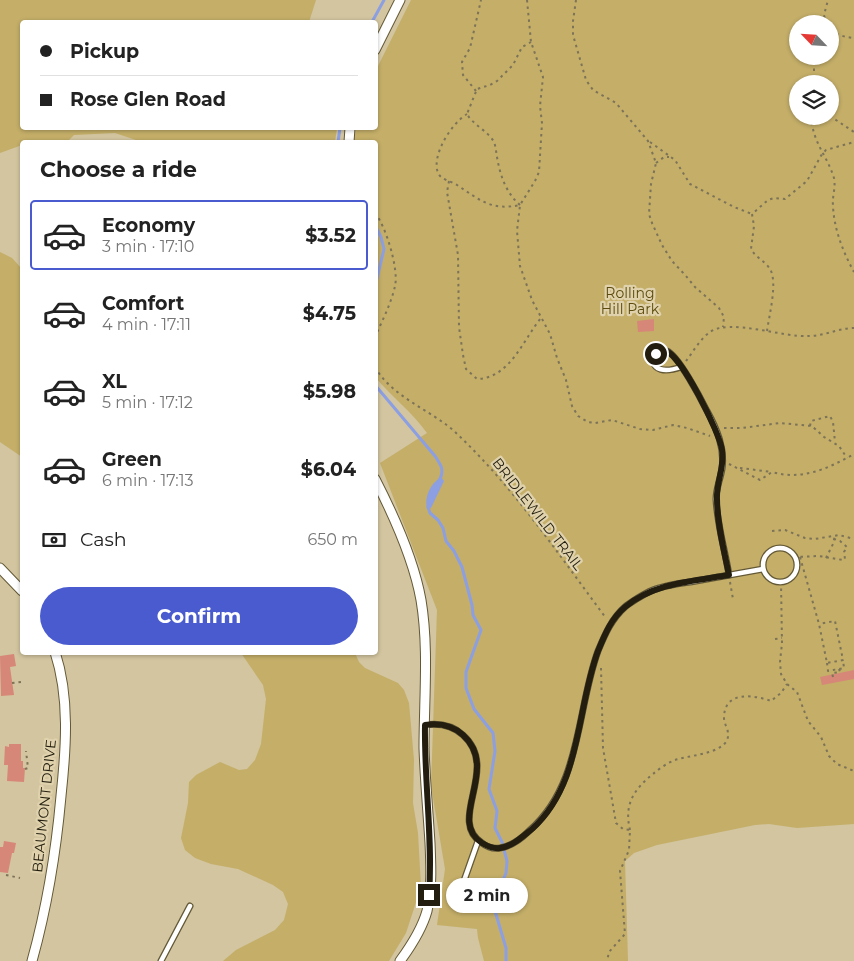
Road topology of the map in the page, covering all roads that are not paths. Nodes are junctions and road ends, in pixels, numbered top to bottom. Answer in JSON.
{"nodes":[{"id":1,"x":400,"y":0,"type":"edge"},
{"id":2,"x":378,"y":44,"type":"edge"},
{"id":3,"x":681,"y":367,"type":"junction"},
{"id":4,"x":378,"y":484,"type":"edge"},
{"id":5,"x":0,"y":568,"type":"edge"},
{"id":6,"x":763,"y":568,"type":"junction"},
{"id":7,"x":729,"y":575,"type":"junction"},
{"id":8,"x":20,"y":589,"type":"edge"},
{"id":9,"x":56,"y":655,"type":"edge"},
{"id":10,"x":425,"y":725,"type":"junction"},
{"id":11,"x":478,"y":840,"type":"junction"},
{"id":12,"x":460,"y":892,"type":"dead end"},
{"id":13,"x":190,"y":906,"type":"dead end"},
{"id":14,"x":32,"y":961,"type":"edge"},
{"id":15,"x":161,"y":961,"type":"edge"},
{"id":16,"x":400,"y":961,"type":"edge"}],
"edges":[{"from":1,"to":2,"type":"street"},
{"from":3,"to":3,"type":"lane"},
{"from":3,"to":7,"type":"lane"},
{"from":4,"to":10,"type":"street"},
{"from":5,"to":8,"type":"street"},
{"from":6,"to":6,"type":"lane"},
{"from":6,"to":7,"type":"lane"},
{"from":7,"to":11,"type":"lane"},
{"from":9,"to":14,"type":"street","name":"BEAUMONT DRIVE"},
{"from":10,"to":11,"type":"lane"},
{"from":10,"to":16,"type":"street"},
{"from":11,"to":12,"type":"lane"},
{"from":13,"to":15,"type":"lane"}]}
